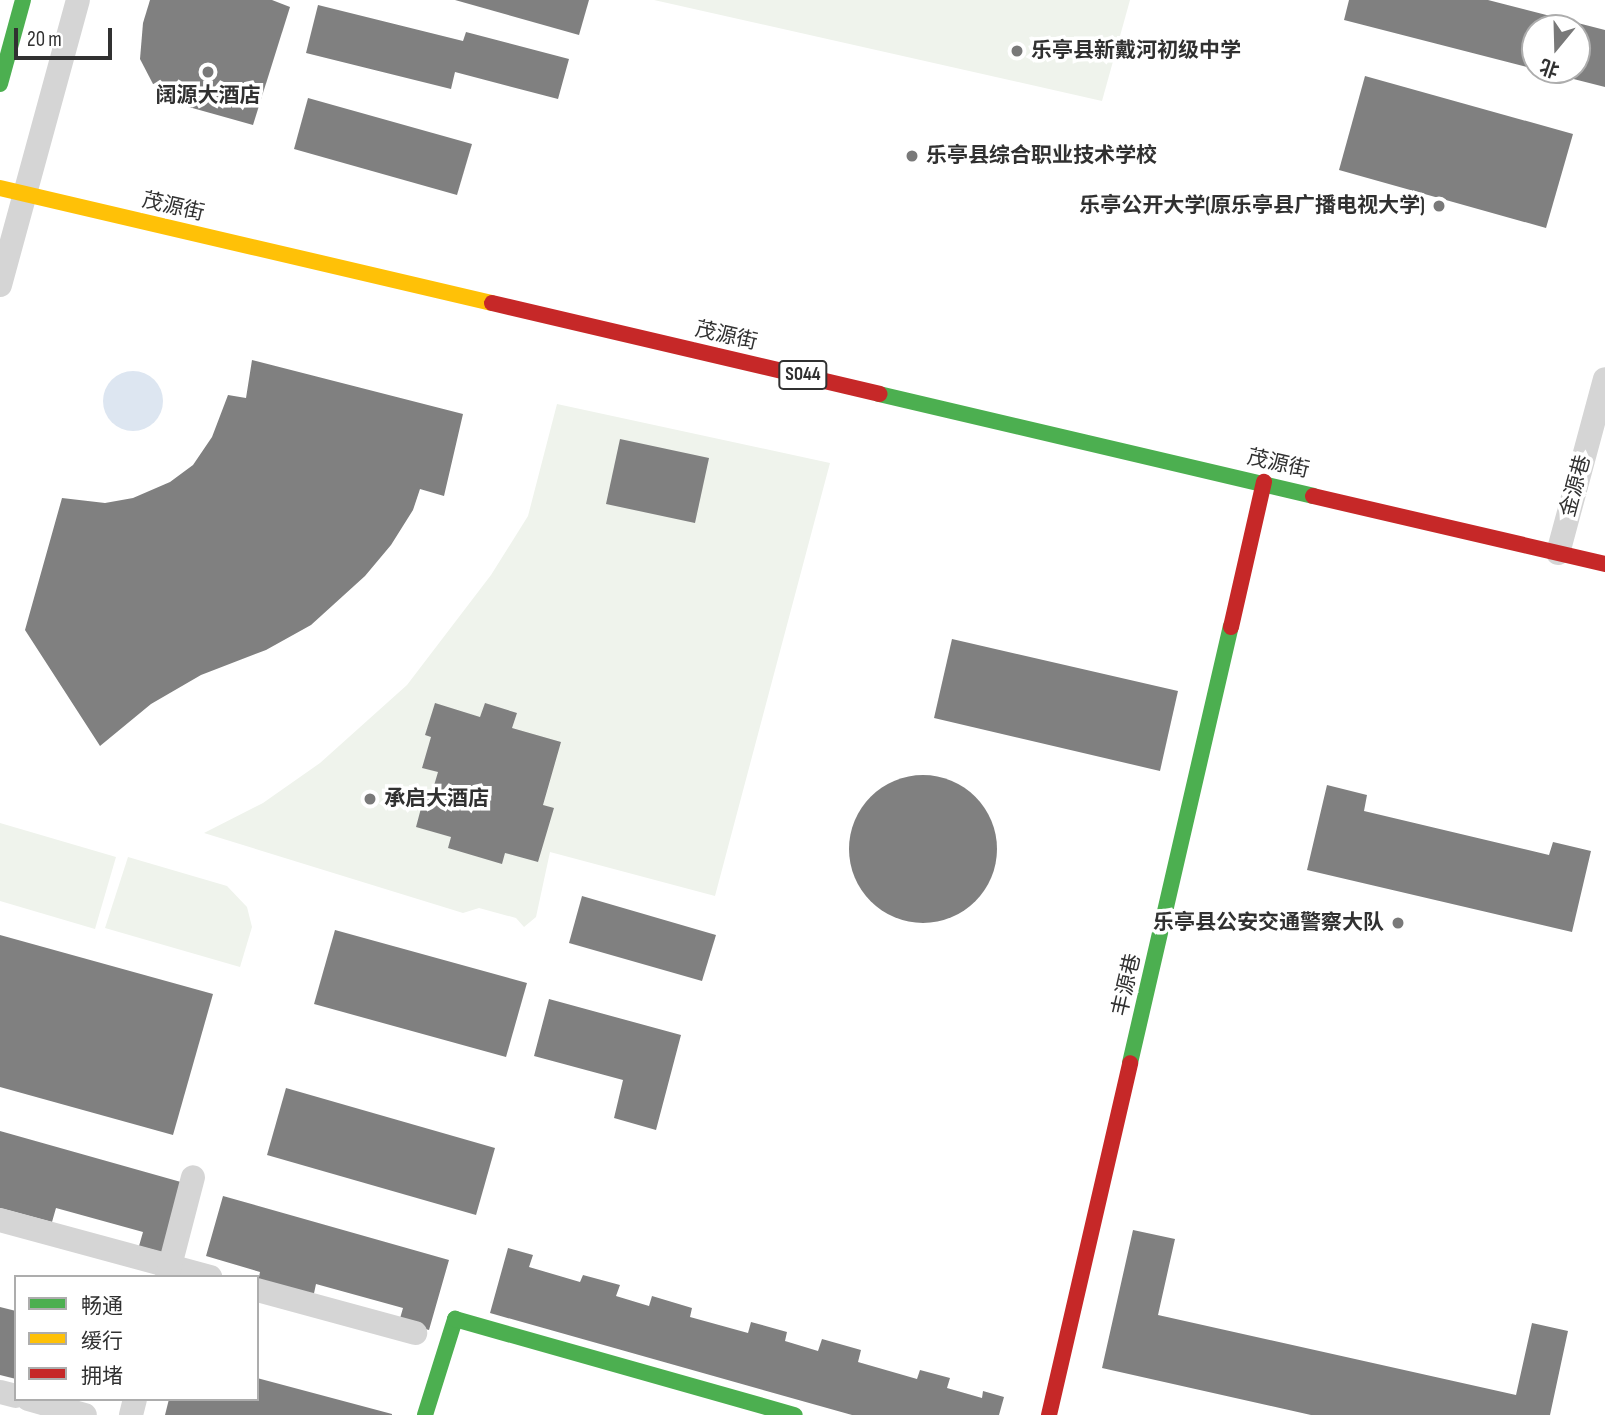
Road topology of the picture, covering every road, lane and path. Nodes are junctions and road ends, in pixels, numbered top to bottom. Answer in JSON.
{"nodes":[{"id":1,"x":23,"y":0,"type":"edge"},
{"id":2,"x":78,"y":0,"type":"edge"},
{"id":3,"x":0,"y":84,"type":"edge"},
{"id":4,"x":0,"y":188,"type":"edge"},
{"id":5,"x":25,"y":194,"type":"junction"},
{"id":6,"x":0,"y":285,"type":"edge"},
{"id":7,"x":1605,"y":379,"type":"edge"},
{"id":8,"x":1264,"y":482,"type":"junction"},
{"id":9,"x":1558,"y":553,"type":"junction"},
{"id":10,"x":1605,"y":565,"type":"edge"},
{"id":11,"x":193,"y":1177,"type":"dead end"},
{"id":12,"x":0,"y":1220,"type":"edge"},
{"id":13,"x":168,"y":1271,"type":"edge"},
{"id":14,"x":196,"y":1275,"type":"edge"},
{"id":15,"x":259,"y":1291,"type":"edge"},
{"id":16,"x":415,"y":1333,"type":"dead end"},
{"id":17,"x":35,"y":1401,"type":"edge"},
{"id":18,"x":85,"y":1415,"type":"edge"},
{"id":19,"x":425,"y":1415,"type":"edge"},
{"id":20,"x":796,"y":1415,"type":"edge"},
{"id":21,"x":1049,"y":1415,"type":"edge"}],
"edges":[{"from":1,"to":3,"type":"main road"},
{"from":2,"to":5,"type":"street"},
{"from":4,"to":5,"type":"main road","name":"茂源街","number":"S044"},
{"from":5,"to":6,"type":"street"},
{"from":5,"to":8,"type":"main road","name":"茂源街","number":"S044"},
{"from":7,"to":9,"type":"street","name":"金源巷"},
{"from":8,"to":9,"type":"main road","name":"茂源街","number":"S044"},
{"from":8,"to":21,"type":"main road","name":"丰源巷"},
{"from":9,"to":10,"type":"main road","name":"茂源街","number":"S044"},
{"from":11,"to":13,"type":"street"},
{"from":12,"to":13,"type":"street"},
{"from":13,"to":14,"type":"street"},
{"from":15,"to":16,"type":"street"},
{"from":17,"to":18,"type":"street"},
{"from":19,"to":20,"type":"main road"}]}
